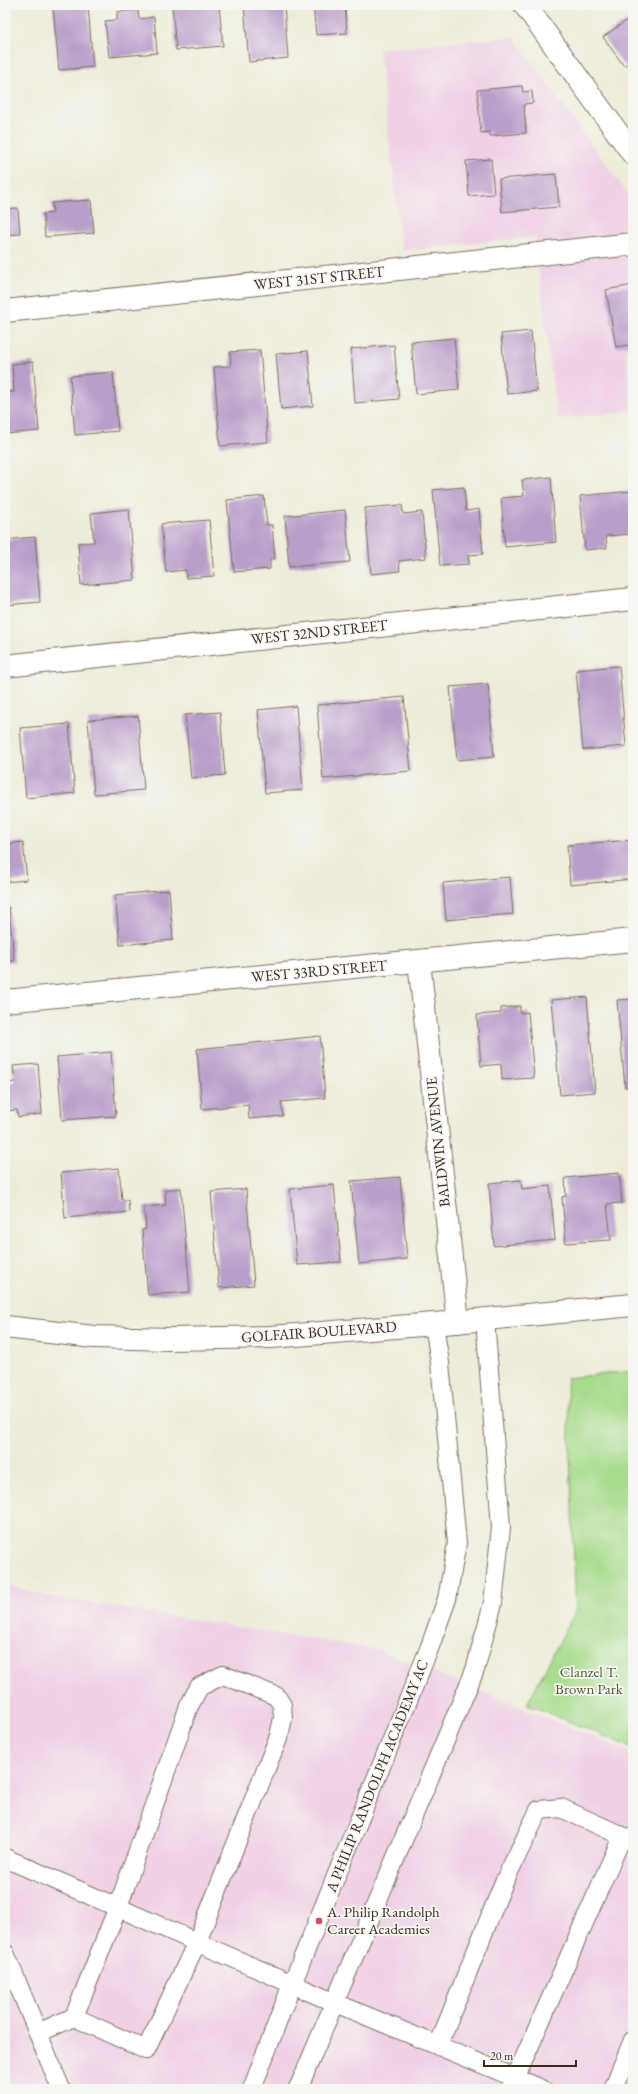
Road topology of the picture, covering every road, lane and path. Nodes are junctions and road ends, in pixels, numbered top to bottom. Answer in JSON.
{"nodes":[{"id":1,"x":525,"y":5,"type":"edge"},
{"id":2,"x":633,"y":154,"type":"edge"},
{"id":3,"x":633,"y":244,"type":"edge"},
{"id":4,"x":5,"y":311,"type":"edge"},
{"id":5,"x":633,"y":599,"type":"edge"},
{"id":6,"x":5,"y":666,"type":"edge"},
{"id":7,"x":633,"y":940,"type":"edge"},
{"id":8,"x":419,"y":961,"type":"junction"},
{"id":9,"x":5,"y":1001,"type":"edge"},
{"id":10,"x":633,"y":1304,"type":"edge"},
{"id":11,"x":485,"y":1319,"type":"junction"},
{"id":12,"x":458,"y":1322,"type":"junction"},
{"id":13,"x":434,"y":1324,"type":"junction"},
{"id":14,"x":5,"y":1327,"type":"edge"},
{"id":15,"x":627,"y":1839,"type":"edge"},
{"id":16,"x":5,"y":1858,"type":"edge"},
{"id":17,"x":118,"y":1907,"type":"junction"},
{"id":18,"x":198,"y":1942,"type":"junction"},
{"id":19,"x":5,"y":1953,"type":"edge"},
{"id":20,"x":292,"y":1984,"type":"junction"},
{"id":21,"x":333,"y":2002,"type":"junction"},
{"id":22,"x":74,"y":2017,"type":"junction"},
{"id":23,"x":38,"y":2033,"type":"junction"},
{"id":24,"x":633,"y":2040,"type":"edge"},
{"id":25,"x":438,"y":2046,"type":"junction"},
{"id":26,"x":513,"y":2083,"type":"edge"},
{"id":27,"x":62,"y":2089,"type":"edge"},
{"id":28,"x":252,"y":2089,"type":"edge"},
{"id":29,"x":298,"y":2089,"type":"edge"},
{"id":30,"x":542,"y":2089,"type":"edge"},
{"id":31,"x":613,"y":2089,"type":"edge"}],
"edges":[{"from":1,"to":2,"type":"street"},
{"from":3,"to":4,"type":"street","name":"WEST 31ST STREET"},
{"from":5,"to":6,"type":"street","name":"WEST 32ND STREET"},
{"from":7,"to":8,"type":"street","name":"WEST 33RD STREET"},
{"from":8,"to":9,"type":"street","name":"WEST 33RD STREET"},
{"from":8,"to":12,"type":"street","name":"BALDWIN AVENUE"},
{"from":10,"to":11,"type":"street","name":"GOLFAIR BOULEVARD"},
{"from":11,"to":12,"type":"street","name":"GOLFAIR BOULEVARD"},
{"from":11,"to":21,"type":"lane"},
{"from":12,"to":13,"type":"street","name":"GOLFAIR BOULEVARD"},
{"from":13,"to":14,"type":"street","name":"GOLFAIR BOULEVARD"},
{"from":13,"to":20,"type":"lane","name":"A PHILIP RANDOLPH ACADEMY AC"},
{"from":15,"to":25,"type":"lane"},
{"from":15,"to":26,"type":"lane"},
{"from":16,"to":17,"type":"lane"},
{"from":17,"to":18,"type":"lane"},
{"from":17,"to":18,"type":"lane"},
{"from":17,"to":22,"type":"lane"},
{"from":18,"to":20,"type":"lane"},
{"from":18,"to":22,"type":"lane"},
{"from":19,"to":23,"type":"lane"},
{"from":20,"to":21,"type":"lane"},
{"from":20,"to":28,"type":"lane","name":"A PHILIP RANDOLPH ACADEMY AC"},
{"from":21,"to":25,"type":"lane"},
{"from":21,"to":29,"type":"lane"},
{"from":22,"to":23,"type":"lane"},
{"from":23,"to":27,"type":"lane"},
{"from":24,"to":31,"type":"lane"},
{"from":25,"to":26,"type":"lane"},
{"from":26,"to":30,"type":"lane"}]}
